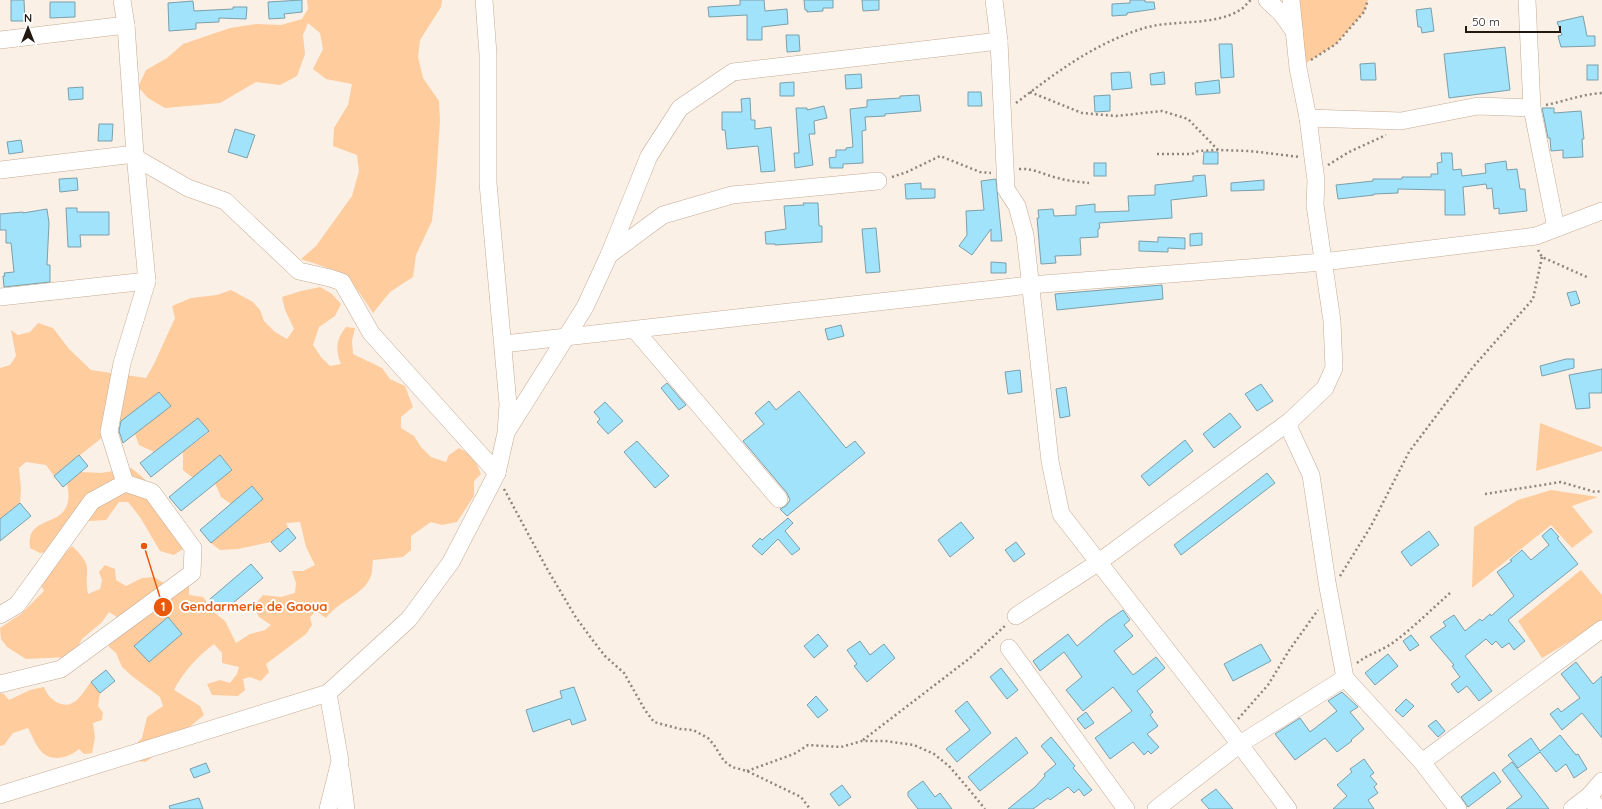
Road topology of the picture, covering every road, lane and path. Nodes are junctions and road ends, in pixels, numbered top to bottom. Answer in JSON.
{"nodes":[{"id":1,"x":122,"y":0,"type":"edge"},
{"id":2,"x":484,"y":0,"type":"edge"},
{"id":3,"x":994,"y":0,"type":"edge"},
{"id":4,"x":1251,"y":0,"type":"edge"},
{"id":5,"x":1267,"y":0,"type":"edge"},
{"id":6,"x":1291,"y":0,"type":"edge"},
{"id":7,"x":1368,"y":0,"type":"edge"},
{"id":8,"x":1527,"y":0,"type":"edge"},
{"id":9,"x":126,"y":25,"type":"junction"},
{"id":10,"x":1294,"y":32,"type":"junction"},
{"id":11,"x":0,"y":40,"type":"edge"},
{"id":12,"x":999,"y":41,"type":"junction"},
{"id":13,"x":1298,"y":68,"type":"junction"},
{"id":14,"x":1030,"y":92,"type":"junction"},
{"id":15,"x":1602,"y":93,"type":"edge"},
{"id":16,"x":1532,"y":108,"type":"junction"},
{"id":17,"x":1003,"y":113,"type":"junction"},
{"id":18,"x":1308,"y":118,"type":"junction"},
{"id":19,"x":1392,"y":132,"type":"dead end"},
{"id":20,"x":1218,"y":150,"type":"junction"},
{"id":21,"x":1157,"y":154,"type":"dead end"},
{"id":22,"x":136,"y":156,"type":"junction"},
{"id":23,"x":1313,"y":158,"type":"junction"},
{"id":24,"x":0,"y":170,"type":"edge"},
{"id":25,"x":1005,"y":174,"type":"junction"},
{"id":26,"x":1316,"y":180,"type":"junction"},
{"id":27,"x":878,"y":181,"type":"joint"},
{"id":28,"x":1089,"y":183,"type":"dead end"},
{"id":29,"x":1602,"y":211,"type":"edge"},
{"id":30,"x":1556,"y":228,"type":"junction"},
{"id":31,"x":1532,"y":237,"type":"junction"},
{"id":32,"x":608,"y":255,"type":"junction"},
{"id":33,"x":1542,"y":258,"type":"junction"},
{"id":34,"x":1323,"y":262,"type":"junction"},
{"id":35,"x":1589,"y":278,"type":"dead end"},
{"id":36,"x":147,"y":281,"type":"junction"},
{"id":37,"x":1030,"y":284,"type":"junction"},
{"id":38,"x":0,"y":297,"type":"edge"},
{"id":39,"x":635,"y":330,"type":"junction"},
{"id":40,"x":566,"y":338,"type":"junction"},
{"id":41,"x":503,"y":344,"type":"junction"},
{"id":42,"x":1290,"y":421,"type":"junction"},
{"id":43,"x":506,"y":432,"type":"junction"},
{"id":44,"x":497,"y":473,"type":"junction"},
{"id":45,"x":126,"y":483,"type":"junction"},
{"id":46,"x":1602,"y":491,"type":"edge"},
{"id":47,"x":1485,"y":494,"type":"dead end"},
{"id":48,"x":779,"y":499,"type":"dead end"},
{"id":49,"x":1099,"y":562,"type":"junction"},
{"id":50,"x":1450,"y":593,"type":"dead end"},
{"id":51,"x":1329,"y":594,"type":"junction"},
{"id":52,"x":0,"y":615,"type":"edge"},
{"id":53,"x":1016,"y":616,"type":"joint"},
{"id":54,"x":1602,"y":629,"type":"edge"},
{"id":55,"x":1009,"y":648,"type":"dead end"},
{"id":56,"x":1345,"y":678,"type":"junction"},
{"id":57,"x":0,"y":684,"type":"edge"},
{"id":58,"x":328,"y":693,"type":"junction"},
{"id":59,"x":1229,"y":730,"type":"junction"},
{"id":60,"x":862,"y":741,"type":"junction"},
{"id":61,"x":1240,"y":744,"type":"junction"},
{"id":62,"x":340,"y":761,"type":"junction"},
{"id":63,"x":1422,"y":762,"type":"junction"},
{"id":64,"x":747,"y":771,"type":"junction"},
{"id":65,"x":1602,"y":781,"type":"edge"},
{"id":66,"x":0,"y":795,"type":"edge"},
{"id":67,"x":1594,"y":802,"type":"edge"},
{"id":68,"x":328,"y":809,"type":"edge"},
{"id":69,"x":346,"y":809,"type":"edge"},
{"id":70,"x":810,"y":809,"type":"edge"},
{"id":71,"x":984,"y":809,"type":"edge"},
{"id":72,"x":1126,"y":809,"type":"edge"},
{"id":73,"x":1156,"y":809,"type":"edge"},
{"id":74,"x":1288,"y":809,"type":"edge"},
{"id":75,"x":1458,"y":809,"type":"edge"},
{"id":76,"x":1572,"y":809,"type":"edge"}],
"edges":[{"from":1,"to":9,"type":"street"},
{"from":2,"to":41,"type":"street"},
{"from":3,"to":12,"type":"street"},
{"from":4,"to":14,"type":"path"},
{"from":5,"to":10,"type":"street"},
{"from":6,"to":10,"type":"street"},
{"from":7,"to":13,"type":"path"},
{"from":8,"to":16,"type":"street"},
{"from":9,"to":11,"type":"street"},
{"from":9,"to":22,"type":"street"},
{"from":10,"to":13,"type":"street"},
{"from":12,"to":17,"type":"street"},
{"from":12,"to":32,"type":"street"},
{"from":13,"to":18,"type":"street"},
{"from":14,"to":17,"type":"path"},
{"from":14,"to":20,"type":"path"},
{"from":15,"to":16,"type":"path"},
{"from":16,"to":18,"type":"street"},
{"from":16,"to":30,"type":"street"},
{"from":17,"to":25,"type":"street"},
{"from":18,"to":23,"type":"street"},
{"from":19,"to":26,"type":"path"},
{"from":20,"to":21,"type":"path"},
{"from":20,"to":23,"type":"path"},
{"from":22,"to":24,"type":"street"},
{"from":22,"to":36,"type":"street"},
{"from":22,"to":44,"type":"street"},
{"from":23,"to":26,"type":"street"},
{"from":25,"to":27,"type":"path"},
{"from":25,"to":28,"type":"path"},
{"from":25,"to":37,"type":"street"},
{"from":26,"to":34,"type":"street"},
{"from":27,"to":32,"type":"street"},
{"from":29,"to":30,"type":"street"},
{"from":30,"to":31,"type":"street"},
{"from":31,"to":33,"type":"path"},
{"from":31,"to":34,"type":"street"},
{"from":32,"to":40,"type":"street"},
{"from":33,"to":35,"type":"path"},
{"from":33,"to":51,"type":"path"},
{"from":34,"to":37,"type":"street"},
{"from":34,"to":42,"type":"street"},
{"from":36,"to":38,"type":"street"},
{"from":36,"to":45,"type":"street"},
{"from":37,"to":39,"type":"street"},
{"from":37,"to":49,"type":"street"},
{"from":39,"to":40,"type":"street"},
{"from":39,"to":48,"type":"street"},
{"from":40,"to":41,"type":"street"},
{"from":40,"to":43,"type":"street"},
{"from":41,"to":43,"type":"street"},
{"from":42,"to":49,"type":"street"},
{"from":42,"to":51,"type":"street"},
{"from":43,"to":44,"type":"street"},
{"from":44,"to":58,"type":"street"},
{"from":44,"to":64,"type":"path"},
{"from":45,"to":52,"type":"street"},
{"from":45,"to":57,"type":"street"},
{"from":46,"to":47,"type":"path"},
{"from":49,"to":53,"type":"street"},
{"from":49,"to":59,"type":"street"},
{"from":50,"to":56,"type":"path"},
{"from":51,"to":56,"type":"street"},
{"from":51,"to":59,"type":"path"},
{"from":53,"to":60,"type":"path"},
{"from":54,"to":63,"type":"street"},
{"from":55,"to":72,"type":"street"},
{"from":56,"to":61,"type":"street"},
{"from":56,"to":63,"type":"street"},
{"from":58,"to":62,"type":"street"},
{"from":58,"to":66,"type":"street"},
{"from":59,"to":61,"type":"street"},
{"from":60,"to":64,"type":"path"},
{"from":60,"to":71,"type":"path"},
{"from":61,"to":73,"type":"street"},
{"from":61,"to":74,"type":"street"},
{"from":62,"to":68,"type":"street"},
{"from":62,"to":69,"type":"street"},
{"from":63,"to":75,"type":"street"},
{"from":64,"to":70,"type":"path"},
{"from":65,"to":67,"type":"street"},
{"from":67,"to":76,"type":"street"}]}
